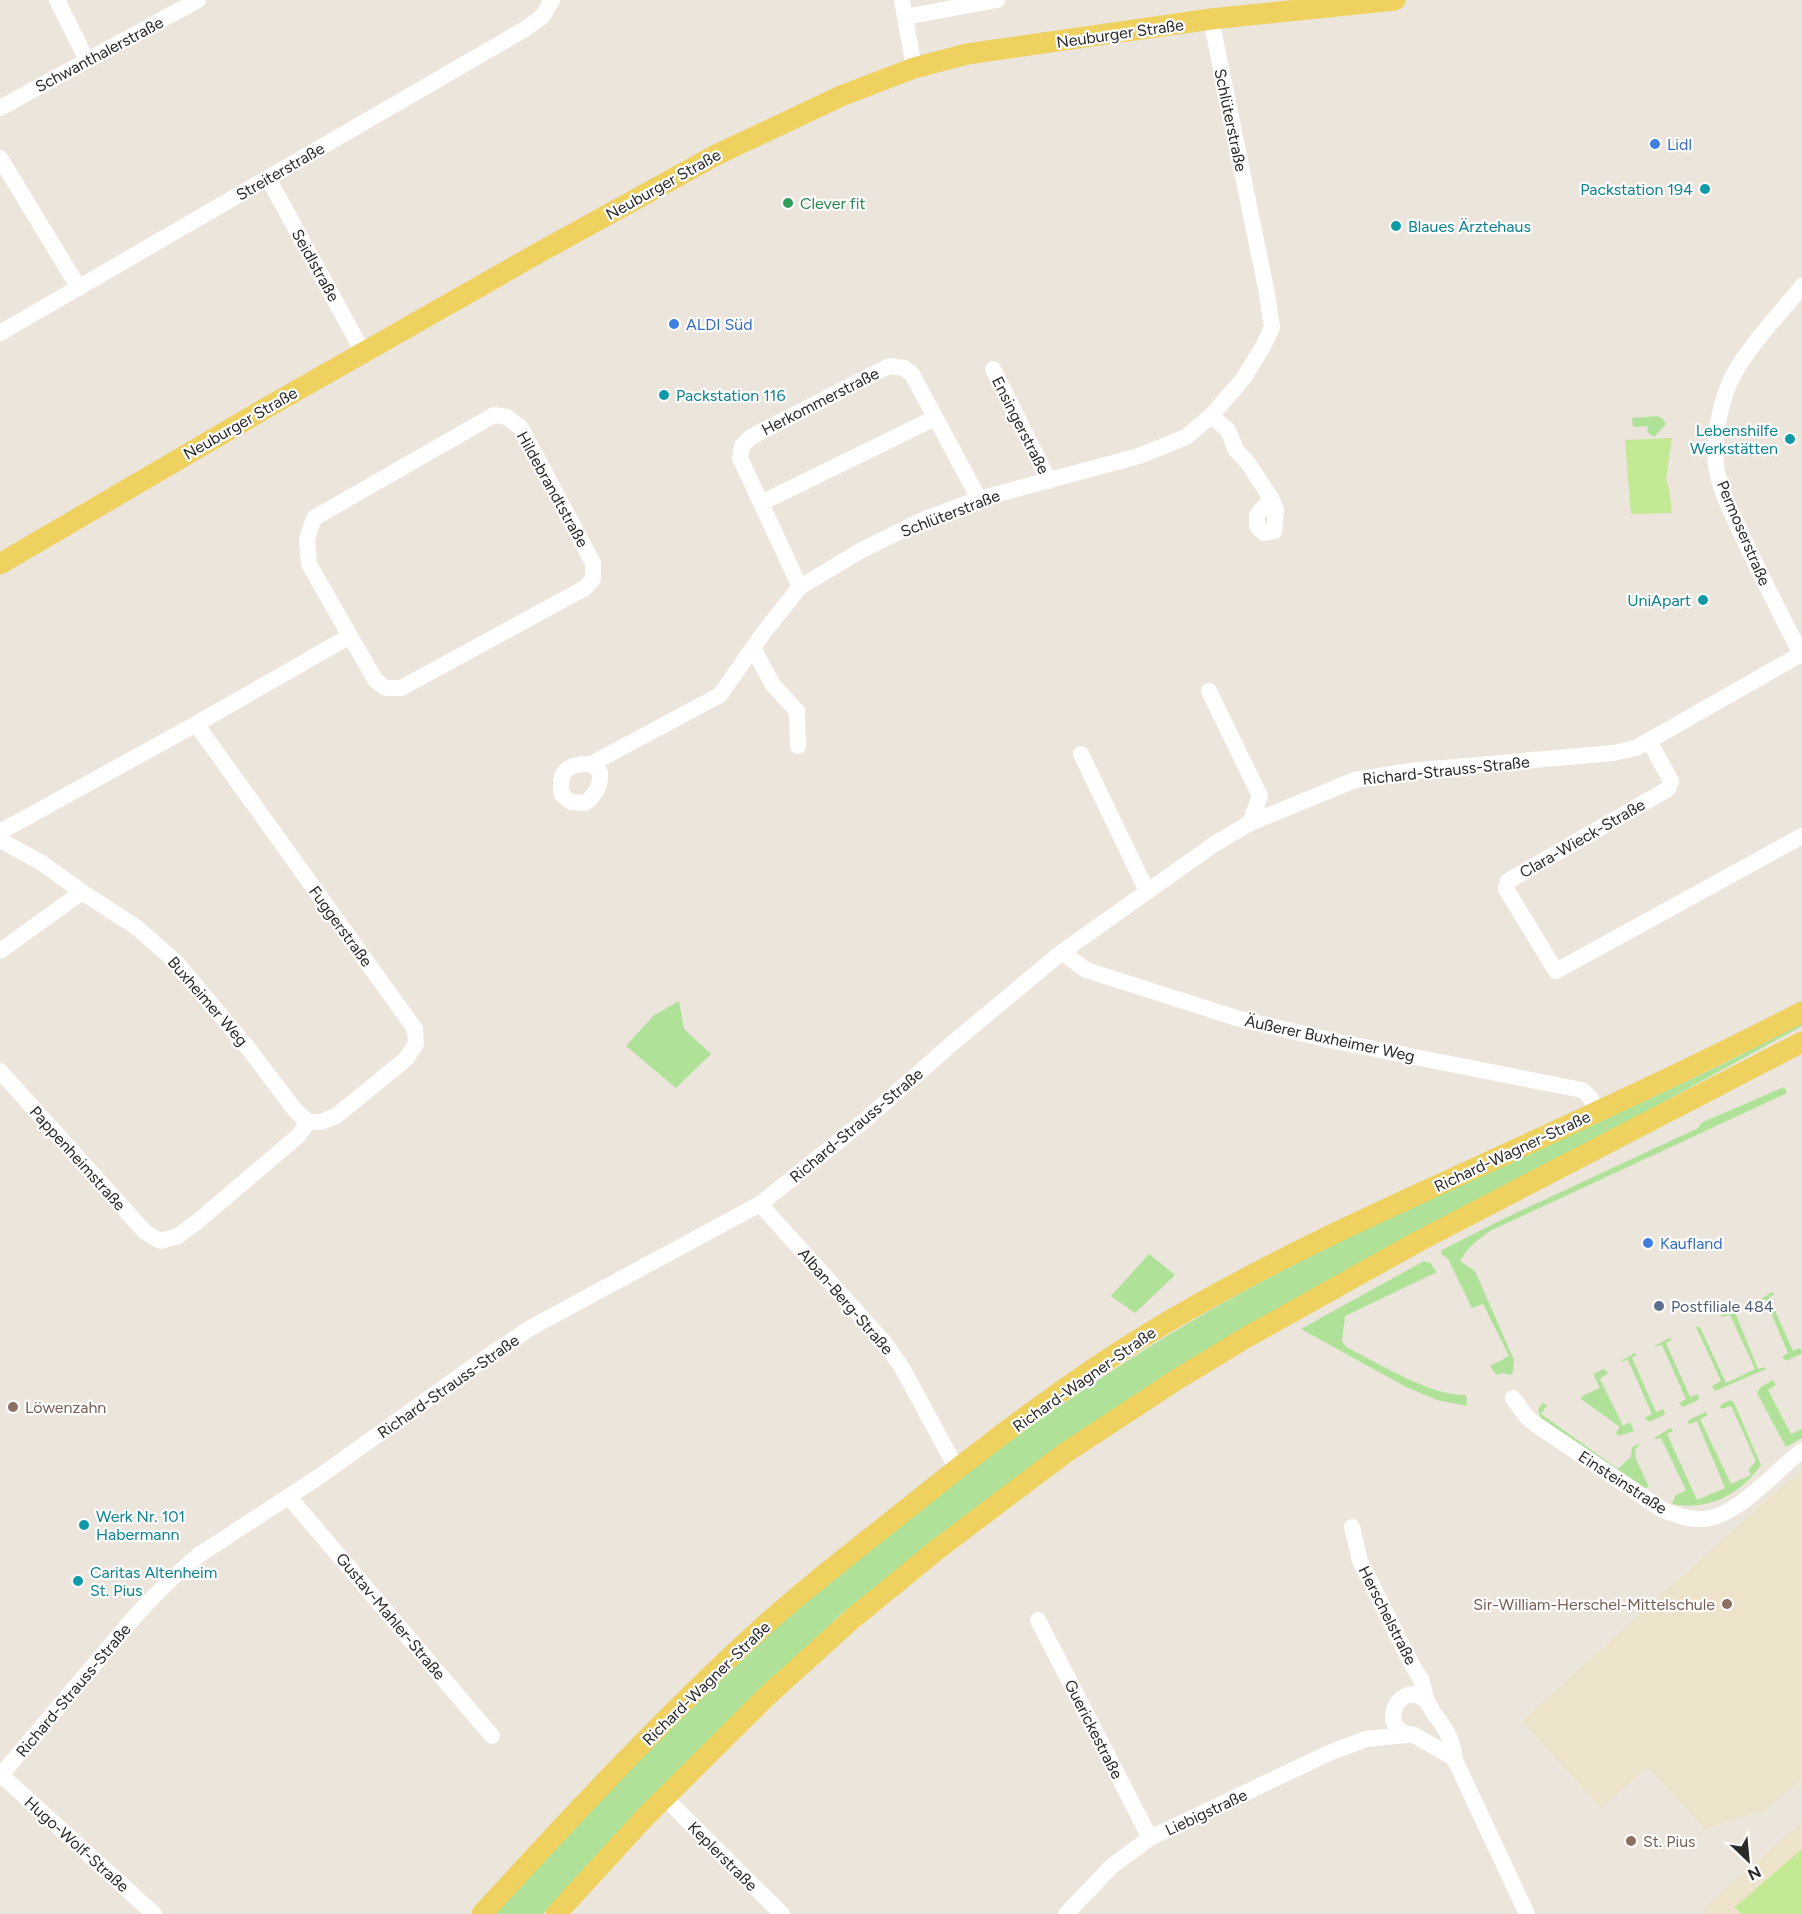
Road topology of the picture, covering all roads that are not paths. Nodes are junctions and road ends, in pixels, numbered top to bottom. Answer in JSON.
{"nodes":[{"id":1,"x":57,"y":0,"type":"edge"},
{"id":2,"x":198,"y":0,"type":"edge"},
{"id":3,"x":552,"y":0,"type":"edge"},
{"id":4,"x":998,"y":0,"type":"edge"},
{"id":5,"x":1395,"y":0,"type":"edge"},
{"id":6,"x":904,"y":8,"type":"edge"},
{"id":7,"x":1211,"y":19,"type":"junction"},
{"id":8,"x":87,"y":60,"type":"junction"},
{"id":9,"x":914,"y":68,"type":"junction"},
{"id":10,"x":0,"y":108,"type":"edge"},
{"id":11,"x":0,"y":158,"type":"edge"},
{"id":12,"x":268,"y":178,"type":"junction"},
{"id":13,"x":1802,"y":286,"type":"edge"},
{"id":14,"x":79,"y":288,"type":"junction"},
{"id":15,"x":0,"y":333,"type":"edge"},
{"id":16,"x":363,"y":352,"type":"junction"},
{"id":17,"x":993,"y":369,"type":"dead end"},
{"id":18,"x":1211,"y":416,"type":"junction"},
{"id":19,"x":935,"y":418,"type":"junction"},
{"id":20,"x":1049,"y":481,"type":"junction"},
{"id":21,"x":1271,"y":498,"type":"dead end"},
{"id":22,"x":979,"y":499,"type":"junction"},
{"id":23,"x":761,"y":503,"type":"junction"},
{"id":24,"x":0,"y":564,"type":"edge"},
{"id":25,"x":800,"y":587,"type":"junction"},
{"id":26,"x":350,"y":636,"type":"junction"},
{"id":27,"x":753,"y":648,"type":"junction"},
{"id":28,"x":1802,"y":655,"type":"edge"},
{"id":29,"x":1209,"y":691,"type":"dead end"},
{"id":30,"x":196,"y":724,"type":"junction"},
{"id":31,"x":1649,"y":741,"type":"junction"},
{"id":32,"x":798,"y":746,"type":"dead end"},
{"id":33,"x":1081,"y":754,"type":"dead end"},
{"id":34,"x":591,"y":764,"type":"dead end"},
{"id":35,"x":1250,"y":823,"type":"junction"},
{"id":36,"x":0,"y":832,"type":"edge"},
{"id":37,"x":1802,"y":836,"type":"edge"},
{"id":38,"x":0,"y":840,"type":"edge"},
{"id":39,"x":1147,"y":891,"type":"junction"},
{"id":40,"x":82,"y":892,"type":"junction"},
{"id":41,"x":0,"y":951,"type":"edge"},
{"id":42,"x":1062,"y":952,"type":"junction"},
{"id":43,"x":1802,"y":1012,"type":"edge"},
{"id":44,"x":1802,"y":1042,"type":"edge"},
{"id":45,"x":0,"y":1071,"type":"edge"},
{"id":46,"x":1597,"y":1112,"type":"junction"},
{"id":47,"x":308,"y":1122,"type":"junction"},
{"id":48,"x":760,"y":1204,"type":"junction"},
{"id":49,"x":1513,"y":1398,"type":"dead end"},
{"id":50,"x":1802,"y":1451,"type":"edge"},
{"id":51,"x":957,"y":1469,"type":"junction"},
{"id":52,"x":289,"y":1497,"type":"junction"},
{"id":53,"x":1352,"y":1527,"type":"dead end"},
{"id":54,"x":1038,"y":1620,"type":"dead end"},
{"id":55,"x":1411,"y":1664,"type":"junction"},
{"id":56,"x":1404,"y":1697,"type":"junction"},
{"id":57,"x":1430,"y":1707,"type":"junction"},
{"id":58,"x":1393,"y":1714,"type":"junction"},
{"id":59,"x":1411,"y":1735,"type":"junction"},
{"id":60,"x":492,"y":1736,"type":"dead end"},
{"id":61,"x":1366,"y":1739,"type":"junction"},
{"id":62,"x":1454,"y":1758,"type":"junction"},
{"id":63,"x":0,"y":1774,"type":"edge"},
{"id":64,"x":665,"y":1798,"type":"junction"},
{"id":65,"x":1150,"y":1838,"type":"junction"},
{"id":66,"x":154,"y":1914,"type":"edge"},
{"id":67,"x":482,"y":1914,"type":"edge"},
{"id":68,"x":556,"y":1914,"type":"edge"},
{"id":69,"x":782,"y":1914,"type":"edge"},
{"id":70,"x":1066,"y":1914,"type":"edge"},
{"id":71,"x":1527,"y":1914,"type":"edge"}],
"edges":[{"from":1,"to":8,"type":"street"},
{"from":2,"to":8,"type":"street","name":"Schwanthalerstraße"},
{"from":3,"to":12,"type":"street","name":"Streiterstraße"},
{"from":4,"to":6,"type":"street"},
{"from":5,"to":7,"type":"main road","name":"Neuburger Straße"},
{"from":6,"to":9,"type":"street"},
{"from":7,"to":9,"type":"main road","name":"Neuburger Straße"},
{"from":7,"to":18,"type":"street","name":"Schlüterstraße"},
{"from":8,"to":10,"type":"street","name":"Schwanthalerstraße"},
{"from":9,"to":16,"type":"main road","name":"Neuburger Straße"},
{"from":11,"to":14,"type":"street"},
{"from":12,"to":14,"type":"street","name":"Streiterstraße"},
{"from":12,"to":16,"type":"street","name":"Seidlstraße"},
{"from":13,"to":28,"type":"street","name":"Permoserstraße"},
{"from":14,"to":15,"type":"street","name":"Streiterstraße"},
{"from":16,"to":24,"type":"main road","name":"Neuburger Straße"},
{"from":17,"to":20,"type":"street","name":"Ensingerstraße"},
{"from":18,"to":20,"type":"street","name":"Schlüterstraße"},
{"from":18,"to":21,"type":"street"},
{"from":19,"to":22,"type":"street","name":"Herkommerstraße"},
{"from":19,"to":23,"type":"street"},
{"from":19,"to":23,"type":"street","name":"Herkommerstraße"},
{"from":20,"to":22,"type":"street","name":"Schlüterstraße"},
{"from":22,"to":25,"type":"street","name":"Schlüterstraße"},
{"from":23,"to":25,"type":"street","name":"Herkommerstraße"},
{"from":25,"to":27,"type":"street","name":"Schlüterstraße"},
{"from":26,"to":26,"type":"street","name":"Hildebrandtstraße"},
{"from":26,"to":30,"type":"street"},
{"from":27,"to":32,"type":"street"},
{"from":27,"to":34,"type":"street","name":"Schlüterstraße"},
{"from":28,"to":31,"type":"street","name":"Richard-Strauss-Straße"},
{"from":29,"to":35,"type":"street"},
{"from":30,"to":36,"type":"street"},
{"from":30,"to":47,"type":"street","name":"Fuggerstraße"},
{"from":31,"to":35,"type":"street","name":"Richard-Strauss-Straße"},
{"from":31,"to":37,"type":"street","name":"Clara-Wieck-Straße"},
{"from":33,"to":39,"type":"street"},
{"from":35,"to":39,"type":"street","name":"Richard-Strauss-Straße"},
{"from":38,"to":40,"type":"street","name":"Buxheimer Weg"},
{"from":39,"to":42,"type":"street","name":"Richard-Strauss-Straße"},
{"from":40,"to":41,"type":"street"},
{"from":40,"to":47,"type":"street","name":"Buxheimer Weg"},
{"from":42,"to":46,"type":"street","name":"Äußerer Buxheimer Weg"},
{"from":42,"to":48,"type":"street","name":"Richard-Strauss-Straße"},
{"from":43,"to":46,"type":"main road","name":"Richard-Wagner-Straße"},
{"from":44,"to":64,"type":"main road","name":"Richard-Wagner-Straße"},
{"from":45,"to":47,"type":"street","name":"Pappenheimstraße"},
{"from":46,"to":51,"type":"main road","name":"Richard-Wagner-Straße"},
{"from":48,"to":51,"type":"street","name":"Alban-Berg-Straße"},
{"from":48,"to":52,"type":"street","name":"Richard-Strauss-Straße"},
{"from":49,"to":50,"type":"street","name":"Einsteinstraße"},
{"from":51,"to":67,"type":"main road","name":"Richard-Wagner-Straße"},
{"from":52,"to":60,"type":"street","name":"Gustav-Mahler-Straße"},
{"from":52,"to":63,"type":"street","name":"Richard-Strauss-Straße"},
{"from":53,"to":55,"type":"street","name":"Herschelstraße"},
{"from":54,"to":65,"type":"street","name":"Guerickestraße"},
{"from":55,"to":56,"type":"street"},
{"from":55,"to":57,"type":"street","name":"Herschelstraße"},
{"from":56,"to":57,"type":"street"},
{"from":56,"to":58,"type":"street"},
{"from":57,"to":59,"type":"street"},
{"from":57,"to":62,"type":"street","name":"Herschelstraße"},
{"from":58,"to":59,"type":"street"},
{"from":58,"to":61,"type":"street","name":"Liebigstraße"},
{"from":59,"to":61,"type":"street","name":"Liebigstraße"},
{"from":59,"to":62,"type":"street"},
{"from":61,"to":65,"type":"street","name":"Liebigstraße"},
{"from":62,"to":71,"type":"street","name":"Herschelstraße"},
{"from":63,"to":66,"type":"street","name":"Hugo-Wolf-Straße"},
{"from":64,"to":68,"type":"main road","name":"Richard-Wagner-Straße"},
{"from":64,"to":69,"type":"street","name":"Keplerstraße"},
{"from":65,"to":70,"type":"street","name":"Liebigstraße"}]}
